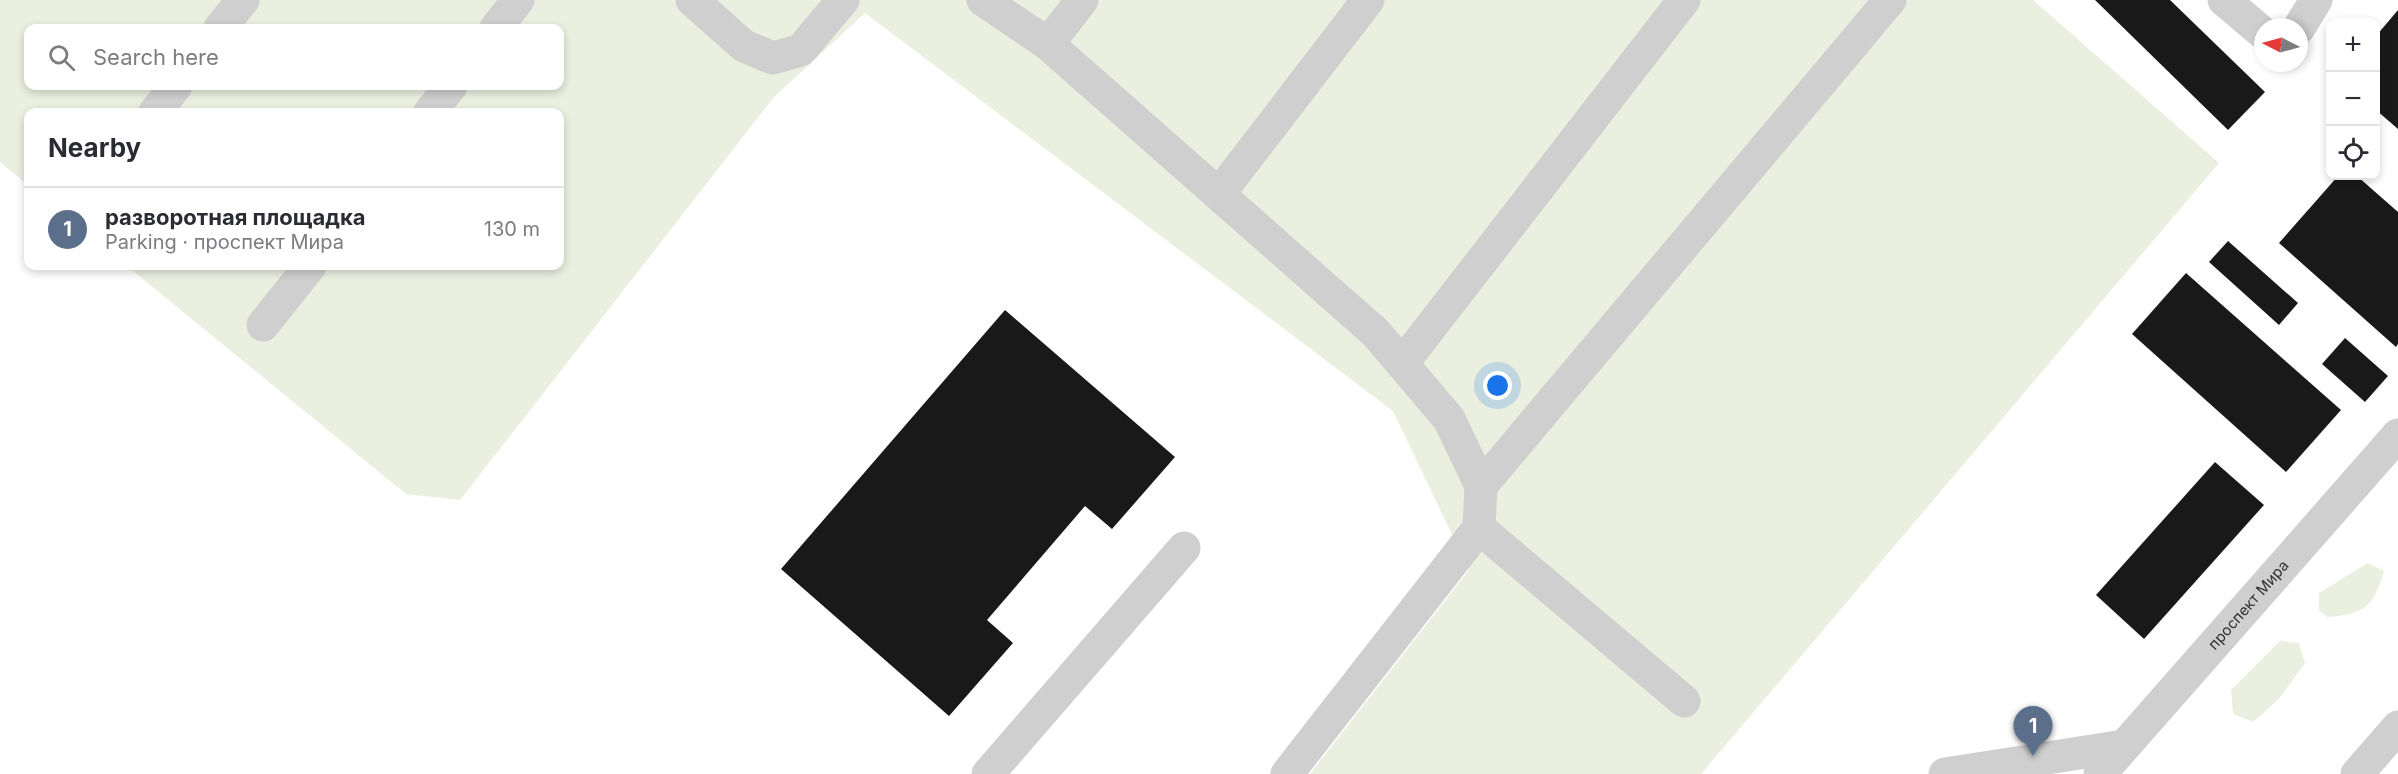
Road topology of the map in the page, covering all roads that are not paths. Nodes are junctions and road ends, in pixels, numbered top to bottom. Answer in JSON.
{"nodes":[{"id":1,"x":243,"y":0,"type":"edge"},
{"id":2,"x":518,"y":0,"type":"edge"},
{"id":3,"x":692,"y":0,"type":"edge"},
{"id":4,"x":843,"y":0,"type":"edge"},
{"id":5,"x":983,"y":0,"type":"edge"},
{"id":6,"x":1082,"y":0,"type":"edge"},
{"id":7,"x":1368,"y":0,"type":"edge"},
{"id":8,"x":1684,"y":0,"type":"edge"},
{"id":9,"x":1890,"y":0,"type":"edge"},
{"id":10,"x":2224,"y":0,"type":"edge"},
{"id":11,"x":2316,"y":0,"type":"edge"},
{"id":12,"x":2305,"y":18,"type":"edge"},
{"id":13,"x":223,"y":24,"type":"edge"},
{"id":14,"x":499,"y":24,"type":"edge"},
{"id":15,"x":2254,"y":25,"type":"edge"},
{"id":16,"x":1048,"y":44,"type":"junction"},
{"id":17,"x":173,"y":90,"type":"edge"},
{"id":18,"x":448,"y":90,"type":"edge"},
{"id":19,"x":158,"y":108,"type":"edge"},
{"id":20,"x":433,"y":108,"type":"edge"},
{"id":21,"x":1219,"y":194,"type":"junction"},
{"id":22,"x":307,"y":270,"type":"edge"},
{"id":23,"x":263,"y":325,"type":"dead end"},
{"id":24,"x":1402,"y":364,"type":"junction"},
{"id":25,"x":2398,"y":435,"type":"edge"},
{"id":26,"x":1481,"y":486,"type":"junction"},
{"id":27,"x":1471,"y":538,"type":"junction"},
{"id":28,"x":1184,"y":548,"type":"dead end"},
{"id":29,"x":1684,"y":701,"type":"dead end"},
{"id":30,"x":2398,"y":727,"type":"edge"},
{"id":31,"x":2124,"y":746,"type":"junction"},
{"id":32,"x":988,"y":774,"type":"edge"},
{"id":33,"x":1287,"y":774,"type":"edge"},
{"id":34,"x":1945,"y":774,"type":"edge"},
{"id":35,"x":2100,"y":774,"type":"edge"},
{"id":36,"x":2357,"y":774,"type":"edge"}],
"edges":[{"from":1,"to":13,"type":"street"},
{"from":2,"to":14,"type":"street"},
{"from":3,"to":4,"type":"street"},
{"from":5,"to":16,"type":"street"},
{"from":6,"to":16,"type":"street"},
{"from":7,"to":21,"type":"street"},
{"from":8,"to":24,"type":"street"},
{"from":9,"to":26,"type":"street"},
{"from":10,"to":15,"type":"street"},
{"from":11,"to":12,"type":"street"},
{"from":16,"to":21,"type":"street"},
{"from":17,"to":19,"type":"street"},
{"from":18,"to":20,"type":"street"},
{"from":21,"to":24,"type":"street"},
{"from":22,"to":23,"type":"street"},
{"from":24,"to":26,"type":"street"},
{"from":25,"to":31,"type":"street","name":"проспект Мира"},
{"from":26,"to":27,"type":"street"},
{"from":27,"to":29,"type":"street"},
{"from":27,"to":33,"type":"street"},
{"from":28,"to":32,"type":"street"},
{"from":30,"to":36,"type":"street"},
{"from":31,"to":34,"type":"street"},
{"from":31,"to":35,"type":"street","name":"проспект Мира"}]}
